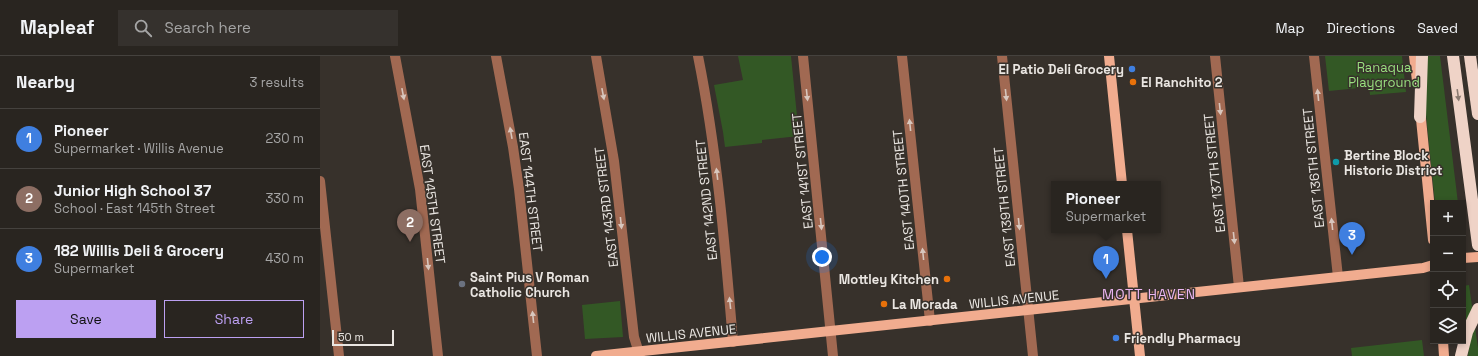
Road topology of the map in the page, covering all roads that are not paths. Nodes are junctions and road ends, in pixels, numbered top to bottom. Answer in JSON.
{"nodes":[{"id":1,"x":395,"y":56,"type":"edge"},
{"id":2,"x":496,"y":56,"type":"edge"},
{"id":3,"x":596,"y":56,"type":"edge"},
{"id":4,"x":698,"y":56,"type":"edge"},
{"id":5,"x":803,"y":56,"type":"edge"},
{"id":6,"x":902,"y":56,"type":"edge"},
{"id":7,"x":1002,"y":56,"type":"edge"},
{"id":8,"x":1109,"y":56,"type":"edge"},
{"id":9,"x":1215,"y":56,"type":"edge"},
{"id":10,"x":1314,"y":56,"type":"edge"},
{"id":11,"x":1414,"y":56,"type":"edge"},
{"id":12,"x":1422,"y":56,"type":"edge"},
{"id":13,"x":1453,"y":56,"type":"edge"},
{"id":14,"x":1470,"y":56,"type":"edge"},
{"id":15,"x":1478,"y":114,"type":"edge"},
{"id":16,"x":1420,"y":117,"type":"junction"},
{"id":17,"x":320,"y":181,"type":"edge"},
{"id":18,"x":1122,"y":181,"type":"edge"},
{"id":19,"x":1127,"y":233,"type":"edge"},
{"id":20,"x":1433,"y":236,"type":"edge"},
{"id":21,"x":1478,"y":245,"type":"edge"},
{"id":22,"x":1478,"y":257,"type":"edge"},
{"id":23,"x":1466,"y":258,"type":"edge"},
{"id":24,"x":1430,"y":266,"type":"edge"},
{"id":25,"x":1338,"y":277,"type":"junction"},
{"id":26,"x":1238,"y":287,"type":"junction"},
{"id":27,"x":1134,"y":299,"type":"junction"},
{"id":28,"x":1478,"y":309,"type":"edge"},
{"id":29,"x":1028,"y":310,"type":"junction"},
{"id":30,"x":930,"y":321,"type":"junction"},
{"id":31,"x":831,"y":331,"type":"junction"},
{"id":32,"x":734,"y":342,"type":"junction"},
{"id":33,"x":1443,"y":344,"type":"edge"},
{"id":34,"x":639,"y":354,"type":"edge"},
{"id":35,"x":338,"y":356,"type":"edge"},
{"id":36,"x":438,"y":356,"type":"edge"},
{"id":37,"x":537,"y":356,"type":"edge"},
{"id":38,"x":596,"y":356,"type":"edge"},
{"id":39,"x":833,"y":356,"type":"edge"},
{"id":40,"x":1033,"y":356,"type":"edge"},
{"id":41,"x":1140,"y":356,"type":"edge"},
{"id":42,"x":1444,"y":356,"type":"edge"},
{"id":43,"x":1461,"y":356,"type":"edge"}],
"edges":[{"from":1,"to":36,"type":"street","name":"EAST 145TH STREET","one_way":true},
{"from":37,"to":2,"type":"street","name":"EAST 144TH STREET","one_way":true},
{"from":3,"to":34,"type":"street","name":"EAST 143RD STREET","one_way":true},
{"from":32,"to":4,"type":"street","name":"EAST 142ND STREET","one_way":true},
{"from":5,"to":31,"type":"street","name":"EAST 141ST STREET","one_way":true},
{"from":30,"to":6,"type":"street","name":"EAST 140TH STREET","one_way":true},
{"from":7,"to":29,"type":"street","name":"EAST 139TH STREET","one_way":true},
{"from":8,"to":18,"type":"main road"},
{"from":9,"to":26,"type":"street","name":"EAST 137TH STREET","one_way":true},
{"from":25,"to":10,"type":"street","name":"EAST 136TH STREET","one_way":true},
{"from":11,"to":16,"type":"main road"},
{"from":12,"to":16,"type":"highway"},
{"from":13,"to":21,"type":"highway","one_way":true},
{"from":14,"to":15,"type":"highway"},
{"from":16,"to":20,"type":"main road"},
{"from":17,"to":35,"type":"street"},
{"from":19,"to":27,"type":"main road"},
{"from":22,"to":23,"type":"main road"},
{"from":24,"to":25,"type":"main road","name":"WILLIS AVENUE"},
{"from":25,"to":26,"type":"main road","name":"WILLIS AVENUE"},
{"from":26,"to":27,"type":"main road","name":"WILLIS AVENUE"},
{"from":27,"to":29,"type":"main road","name":"WILLIS AVENUE"},
{"from":27,"to":41,"type":"main road"},
{"from":28,"to":43,"type":"highway"},
{"from":29,"to":30,"type":"main road","name":"WILLIS AVENUE"},
{"from":29,"to":40,"type":"street","name":"EAST 139TH STREET"},
{"from":30,"to":31,"type":"main road","name":"WILLIS AVENUE"},
{"from":31,"to":32,"type":"main road","name":"WILLIS AVENUE"},
{"from":31,"to":39,"type":"street","name":"EAST 141ST STREET"},
{"from":32,"to":34,"type":"main road","name":"WILLIS AVENUE"},
{"from":33,"to":42,"type":"main road"},
{"from":34,"to":38,"type":"main road","name":"WILLIS AVENUE"}]}
